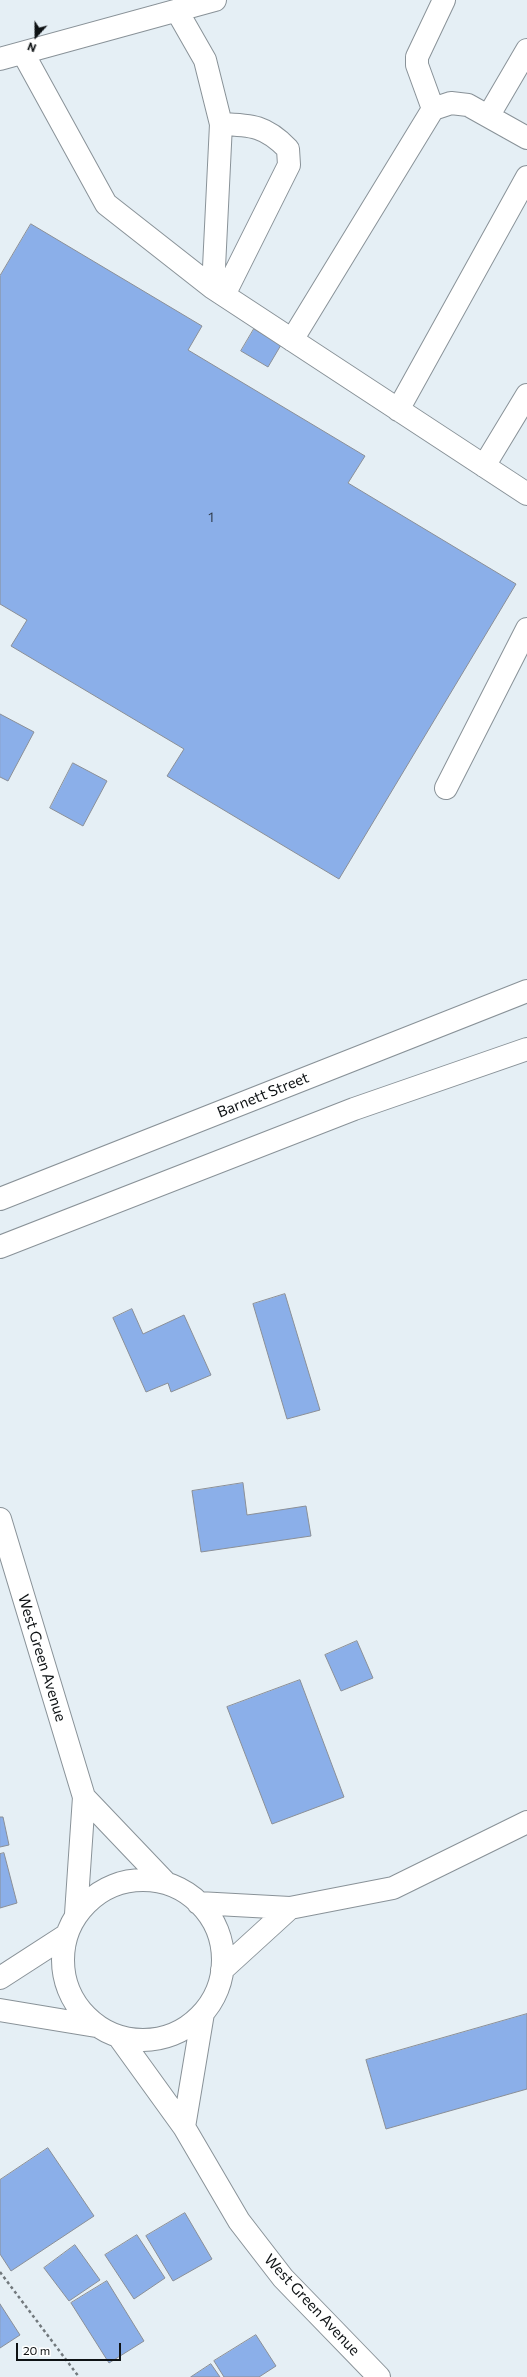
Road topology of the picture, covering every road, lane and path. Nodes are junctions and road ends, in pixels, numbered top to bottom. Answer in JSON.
{"nodes":[{"id":1,"x":216,"y":0,"type":"edge"},
{"id":2,"x":444,"y":0,"type":"edge"},
{"id":3,"x":177,"y":11,"type":"junction"},
{"id":4,"x":527,"y":50,"type":"edge"},
{"id":5,"x":23,"y":53,"type":"junction"},
{"id":6,"x":0,"y":60,"type":"edge"},
{"id":7,"x":433,"y":109,"type":"junction"},
{"id":8,"x":489,"y":115,"type":"junction"},
{"id":9,"x":221,"y":124,"type":"junction"},
{"id":10,"x":527,"y":138,"type":"edge"},
{"id":11,"x":527,"y":177,"type":"edge"},
{"id":12,"x":218,"y":291,"type":"junction"},
{"id":13,"x":292,"y":340,"type":"junction"},
{"id":14,"x":527,"y":395,"type":"edge"},
{"id":15,"x":398,"y":410,"type":"junction"},
{"id":16,"x":484,"y":466,"type":"junction"},
{"id":17,"x":527,"y":494,"type":"edge"},
{"id":18,"x":527,"y":628,"type":"edge"},
{"id":19,"x":446,"y":788,"type":"dead end"},
{"id":20,"x":527,"y":991,"type":"edge"},
{"id":21,"x":527,"y":1049,"type":"edge"},
{"id":22,"x":0,"y":1199,"type":"edge"},
{"id":23,"x":0,"y":1247,"type":"edge"},
{"id":24,"x":0,"y":1519,"type":"edge"},
{"id":25,"x":84,"y":1797,"type":"junction"},
{"id":26,"x":527,"y":1822,"type":"edge"},
{"id":27,"x":166,"y":1883,"type":"junction"},
{"id":28,"x":198,"y":1903,"type":"junction"},
{"id":29,"x":290,"y":1908,"type":"junction"},
{"id":30,"x":76,"y":1914,"type":"junction"},
{"id":31,"x":65,"y":1936,"type":"junction"},
{"id":32,"x":222,"y":1970,"type":"junction"},
{"id":33,"x":0,"y":1978,"type":"edge"},
{"id":34,"x":0,"y":2010,"type":"edge"},
{"id":35,"x":203,"y":2013,"type":"junction"},
{"id":36,"x":96,"y":2026,"type":"junction"},
{"id":37,"x":119,"y":2037,"type":"junction"},
{"id":38,"x":184,"y":2127,"type":"junction"},
{"id":39,"x":0,"y":2272,"type":"edge"},
{"id":40,"x":79,"y":2377,"type":"edge"},
{"id":41,"x":380,"y":2377,"type":"edge"}],
"edges":[{"from":1,"to":3,"type":"street"},
{"from":2,"to":7,"type":"street"},
{"from":3,"to":5,"type":"street"},
{"from":3,"to":9,"type":"street"},
{"from":4,"to":8,"type":"street"},
{"from":5,"to":6,"type":"street"},
{"from":5,"to":12,"type":"street"},
{"from":7,"to":8,"type":"street"},
{"from":7,"to":13,"type":"street"},
{"from":8,"to":10,"type":"street"},
{"from":9,"to":12,"type":"street"},
{"from":9,"to":12,"type":"street"},
{"from":11,"to":15,"type":"street"},
{"from":12,"to":13,"type":"street"},
{"from":13,"to":15,"type":"street"},
{"from":14,"to":16,"type":"street"},
{"from":15,"to":16,"type":"street"},
{"from":16,"to":17,"type":"street"},
{"from":18,"to":19,"type":"street"},
{"from":20,"to":22,"type":"street","name":"Barnett Street"},
{"from":21,"to":23,"type":"street"},
{"from":24,"to":25,"type":"street","name":"West Green Avenue"},
{"from":25,"to":27,"type":"street","name":"West Green Avenue"},
{"from":25,"to":30,"type":"street","name":"West Green Avenue"},
{"from":26,"to":29,"type":"street"},
{"from":27,"to":28,"type":"street"},
{"from":27,"to":30,"type":"street"},
{"from":28,"to":29,"type":"street"},
{"from":28,"to":32,"type":"street"},
{"from":29,"to":32,"type":"street"},
{"from":30,"to":31,"type":"street"},
{"from":31,"to":33,"type":"street"},
{"from":31,"to":36,"type":"street"},
{"from":32,"to":35,"type":"street"},
{"from":34,"to":36,"type":"street"},
{"from":35,"to":37,"type":"street"},
{"from":35,"to":38,"type":"street"},
{"from":36,"to":37,"type":"street"},
{"from":37,"to":38,"type":"street","name":"West Green Avenue"},
{"from":38,"to":41,"type":"street","name":"West Green Avenue"},
{"from":39,"to":40,"type":"path"}]}
